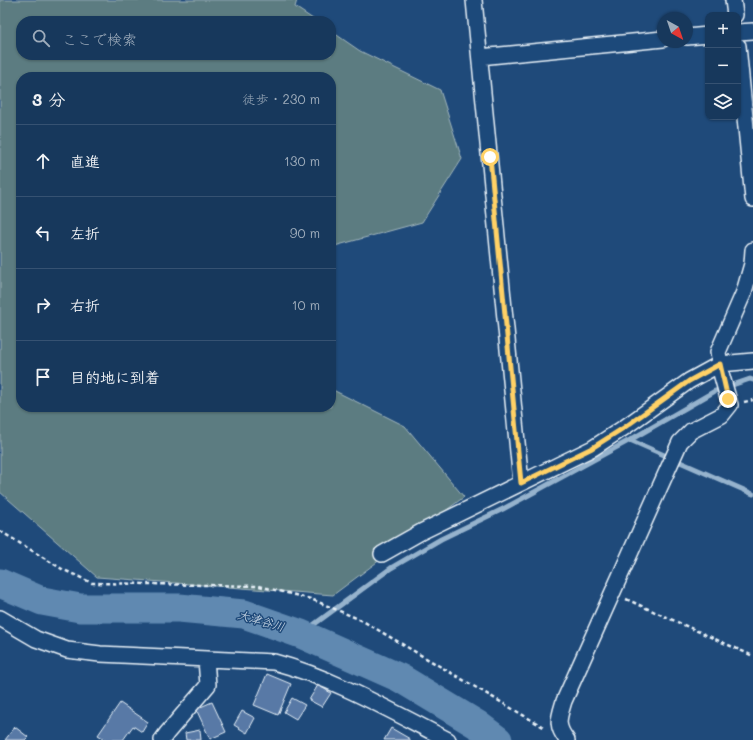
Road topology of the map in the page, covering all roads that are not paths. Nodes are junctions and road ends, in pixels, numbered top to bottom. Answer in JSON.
{"nodes":[{"id":1,"x":474,"y":0,"type":"edge"},
{"id":2,"x":734,"y":0,"type":"edge"},
{"id":3,"x":735,"y":12,"type":"edge"},
{"id":4,"x":753,"y":31,"type":"edge"},
{"id":5,"x":741,"y":32,"type":"edge"},
{"id":6,"x":705,"y":35,"type":"edge"},
{"id":7,"x":693,"y":36,"type":"edge"},
{"id":8,"x":657,"y":40,"type":"edge"},
{"id":9,"x":738,"y":48,"type":"edge"},
{"id":10,"x":480,"y":57,"type":"junction"},
{"id":11,"x":753,"y":199,"type":"edge"},
{"id":12,"x":753,"y":250,"type":"edge"},
{"id":13,"x":753,"y":361,"type":"edge"},
{"id":14,"x":720,"y":369,"type":"junction"},
{"id":15,"x":521,"y":483,"type":"junction"},
{"id":16,"x":382,"y":554,"type":"dead end"},
{"id":17,"x":0,"y":618,"type":"edge"},
{"id":18,"x":206,"y":659,"type":"junction"},
{"id":19,"x":162,"y":740,"type":"edge"},
{"id":20,"x":448,"y":740,"type":"edge"},
{"id":21,"x":567,"y":740,"type":"edge"}],
"edges":[{"from":1,"to":10,"type":"street"},
{"from":2,"to":3,"type":"street"},
{"from":4,"to":5,"type":"street"},
{"from":6,"to":7,"type":"street"},
{"from":8,"to":10,"type":"street"},
{"from":9,"to":11,"type":"street"},
{"from":10,"to":15,"type":"street"},
{"from":12,"to":14,"type":"street"},
{"from":13,"to":14,"type":"street"},
{"from":14,"to":15,"type":"street"},
{"from":14,"to":21,"type":"street"},
{"from":15,"to":16,"type":"street"},
{"from":17,"to":18,"type":"street"},
{"from":18,"to":19,"type":"street"},
{"from":18,"to":20,"type":"street"}]}
